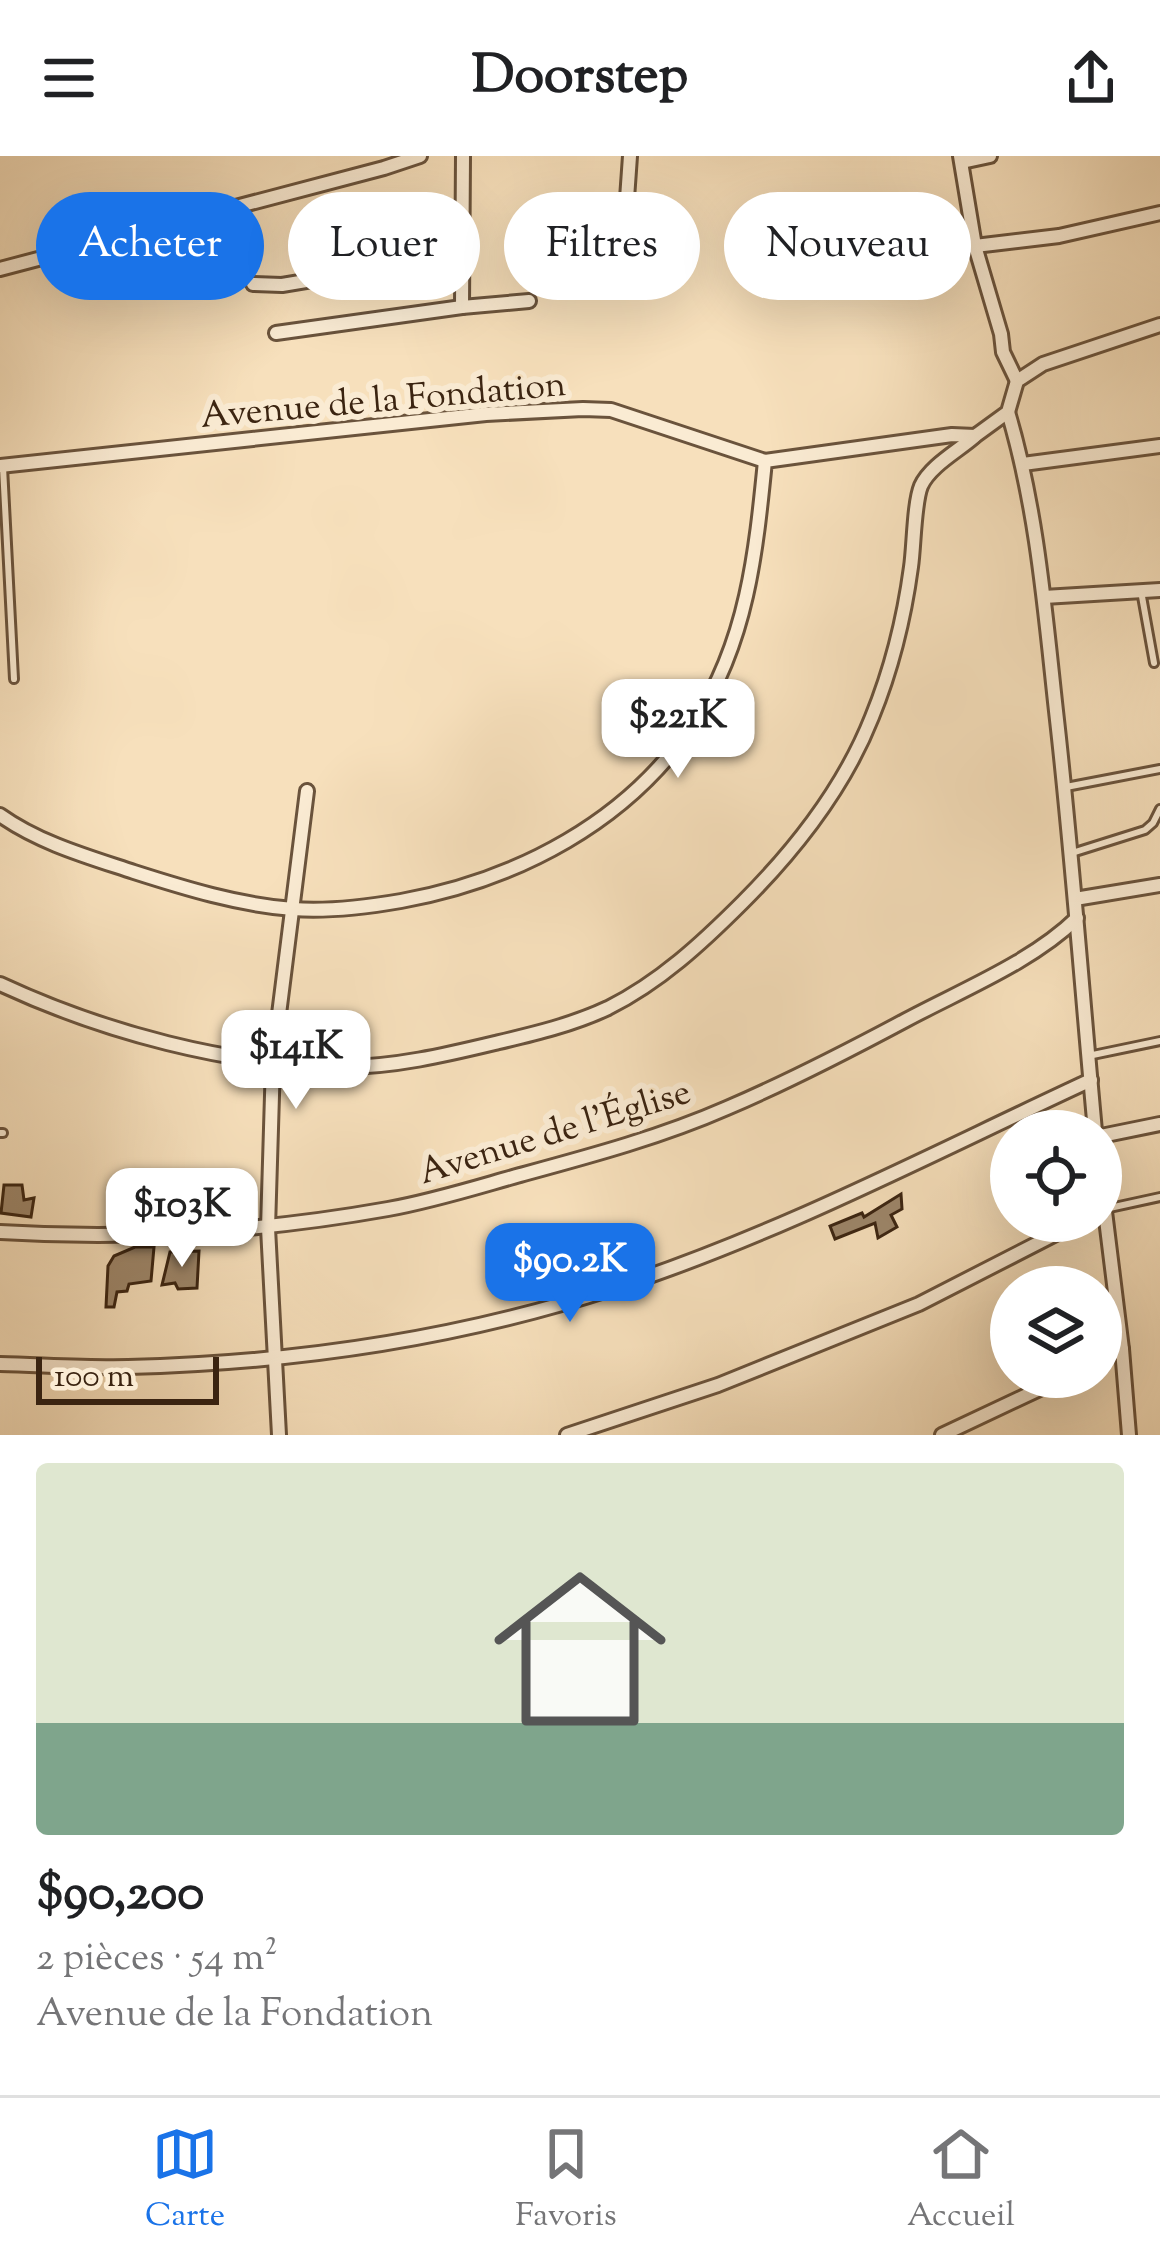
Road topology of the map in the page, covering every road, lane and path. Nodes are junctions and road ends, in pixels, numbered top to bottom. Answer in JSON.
{"nodes":[{"id":1,"x":420,"y":156,"type":"edge"},
{"id":2,"x":463,"y":156,"type":"edge"},
{"id":3,"x":630,"y":156,"type":"edge"},
{"id":4,"x":990,"y":156,"type":"edge"},
{"id":5,"x":961,"y":159,"type":"edge"},
{"id":6,"x":463,"y":192,"type":"edge"},
{"id":7,"x":627,"y":192,"type":"edge"},
{"id":8,"x":1160,"y":213,"type":"edge"},
{"id":9,"x":971,"y":246,"type":"edge"},
{"id":10,"x":975,"y":246,"type":"junction"},
{"id":11,"x":0,"y":269,"type":"edge"},
{"id":12,"x":462,"y":300,"type":"edge"},
{"id":13,"x":529,"y":301,"type":"dead end"},
{"id":14,"x":462,"y":307,"type":"junction"},
{"id":15,"x":1160,"y":326,"type":"edge"},
{"id":16,"x":276,"y":333,"type":"dead end"},
{"id":17,"x":1017,"y":381,"type":"junction"},
{"id":18,"x":1008,"y":412,"type":"junction"},
{"id":19,"x":975,"y":436,"type":"junction"},
{"id":20,"x":1160,"y":446,"type":"edge"},
{"id":21,"x":765,"y":460,"type":"junction"},
{"id":22,"x":1023,"y":464,"type":"junction"},
{"id":23,"x":2,"y":466,"type":"edge"},
{"id":24,"x":1160,"y":590,"type":"edge"},
{"id":25,"x":1141,"y":592,"type":"junction"},
{"id":26,"x":1044,"y":597,"type":"junction"},
{"id":27,"x":1154,"y":662,"type":"dead end"},
{"id":28,"x":14,"y":679,"type":"dead end"},
{"id":29,"x":1160,"y":769,"type":"edge"},
{"id":30,"x":1066,"y":787,"type":"junction"},
{"id":31,"x":308,"y":790,"type":"dead end"},
{"id":32,"x":1160,"y":809,"type":"edge"},
{"id":33,"x":0,"y":815,"type":"edge"},
{"id":34,"x":1072,"y":854,"type":"junction"},
{"id":35,"x":1160,"y":885,"type":"edge"},
{"id":36,"x":1076,"y":899,"type":"junction"},
{"id":37,"x":293,"y":909,"type":"junction"},
{"id":38,"x":1077,"y":918,"type":"junction"},
{"id":39,"x":0,"y":984,"type":"edge"},
{"id":40,"x":1160,"y":1041,"type":"edge"},
{"id":41,"x":1088,"y":1056,"type":"junction"},
{"id":42,"x":273,"y":1062,"type":"junction"},
{"id":43,"x":1090,"y":1080,"type":"junction"},
{"id":44,"x":1095,"y":1110,"type":"edge"},
{"id":45,"x":1160,"y":1124,"type":"edge"},
{"id":46,"x":1122,"y":1130,"type":"edge"},
{"id":47,"x":1160,"y":1197,"type":"edge"},
{"id":48,"x":1122,"y":1206,"type":"edge"},
{"id":49,"x":268,"y":1228,"type":"junction"},
{"id":50,"x":0,"y":1232,"type":"edge"},
{"id":51,"x":1040,"y":1242,"type":"edge"},
{"id":52,"x":1122,"y":1349,"type":"edge"},
{"id":53,"x":274,"y":1358,"type":"junction"},
{"id":54,"x":0,"y":1364,"type":"edge"},
{"id":55,"x":1021,"y":1398,"type":"edge"},
{"id":56,"x":279,"y":1435,"type":"edge"},
{"id":57,"x":567,"y":1435,"type":"edge"},
{"id":58,"x":942,"y":1435,"type":"edge"},
{"id":59,"x":1129,"y":1435,"type":"edge"}],
"edges":[{"from":1,"to":11,"type":"street"},
{"from":2,"to":6,"type":"street"},
{"from":3,"to":7,"type":"street"},
{"from":4,"to":5,"type":"street"},
{"from":5,"to":10,"type":"street"},
{"from":8,"to":10,"type":"street"},
{"from":9,"to":10,"type":"street"},
{"from":10,"to":17,"type":"street"},
{"from":12,"to":14,"type":"street"},
{"from":13,"to":14,"type":"street"},
{"from":14,"to":16,"type":"street"},
{"from":15,"to":17,"type":"street"},
{"from":17,"to":18,"type":"street"},
{"from":18,"to":19,"type":"street"},
{"from":18,"to":22,"type":"street"},
{"from":19,"to":21,"type":"street"},
{"from":19,"to":42,"type":"street"},
{"from":20,"to":22,"type":"street"},
{"from":21,"to":23,"type":"street","name":"Avenue de la Fondation"},
{"from":21,"to":37,"type":"street"},
{"from":22,"to":26,"type":"street"},
{"from":23,"to":28,"type":"lane"},
{"from":24,"to":25,"type":"street"},
{"from":25,"to":26,"type":"street"},
{"from":25,"to":27,"type":"lane"},
{"from":26,"to":30,"type":"street"},
{"from":29,"to":30,"type":"lane"},
{"from":30,"to":34,"type":"street"},
{"from":31,"to":37,"type":"street"},
{"from":32,"to":34,"type":"lane"},
{"from":33,"to":37,"type":"street"},
{"from":34,"to":36,"type":"street"},
{"from":35,"to":36,"type":"street"},
{"from":36,"to":38,"type":"street"},
{"from":37,"to":42,"type":"street"},
{"from":38,"to":41,"type":"street"},
{"from":38,"to":49,"type":"street","name":"Avenue de l'Église"},
{"from":39,"to":42,"type":"street"},
{"from":40,"to":41,"type":"lane"},
{"from":41,"to":43,"type":"street"},
{"from":42,"to":49,"type":"street"},
{"from":43,"to":44,"type":"street"},
{"from":43,"to":53,"type":"street"},
{"from":45,"to":46,"type":"street"},
{"from":47,"to":48,"type":"lane"},
{"from":49,"to":50,"type":"street","name":"Avenue de l'Église"},
{"from":49,"to":53,"type":"street"},
{"from":51,"to":57,"type":"street"},
{"from":52,"to":59,"type":"street"},
{"from":53,"to":54,"type":"street"},
{"from":53,"to":56,"type":"street"},
{"from":55,"to":58,"type":"street"}]}
